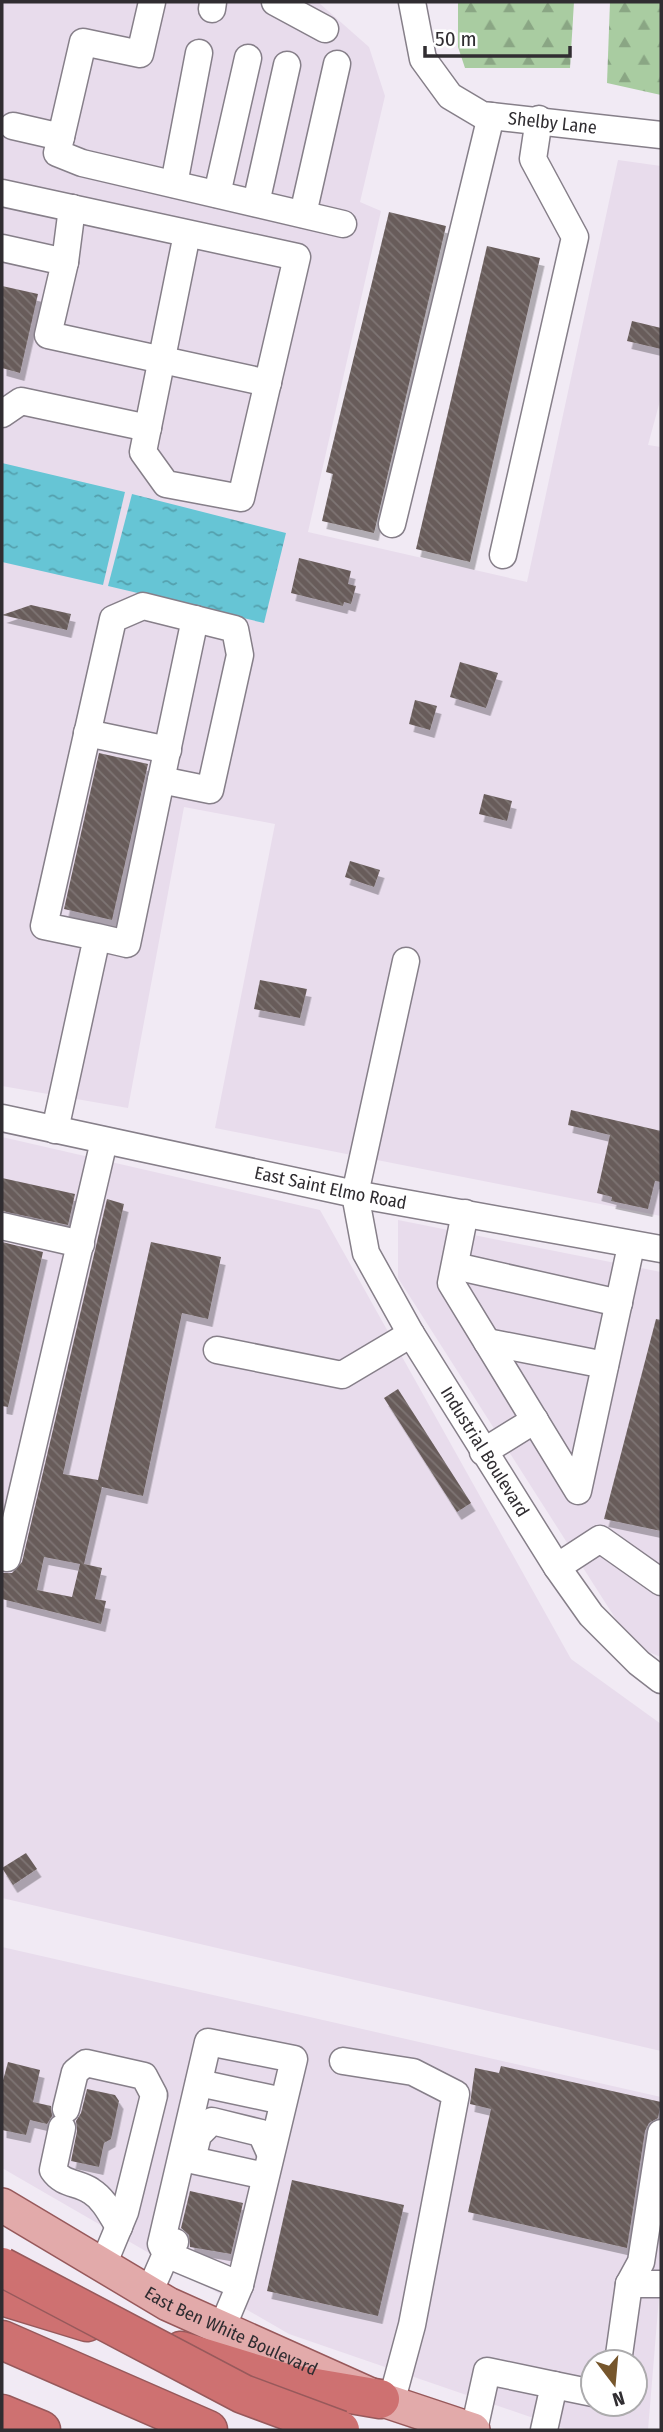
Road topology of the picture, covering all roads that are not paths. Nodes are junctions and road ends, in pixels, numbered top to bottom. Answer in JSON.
{"nodes":[{"id":1,"x":152,"y":2,"type":"edge"},
{"id":2,"x":275,"y":2,"type":"edge"},
{"id":3,"x":412,"y":2,"type":"edge"},
{"id":4,"x":326,"y":29,"type":"dead end"},
{"id":5,"x":199,"y":53,"type":"dead end"},
{"id":6,"x":248,"y":58,"type":"dead end"},
{"id":7,"x":337,"y":64,"type":"dead end"},
{"id":8,"x":287,"y":65,"type":"dead end"},
{"id":9,"x":491,"y":116,"type":"junction"},
{"id":10,"x":539,"y":119,"type":"junction"},
{"id":11,"x":13,"y":126,"type":"dead end"},
{"id":12,"x":661,"y":135,"type":"edge"},
{"id":13,"x":61,"y":137,"type":"junction"},
{"id":14,"x":174,"y":184,"type":"junction"},
{"id":15,"x":2,"y":193,"type":"edge"},
{"id":16,"x":217,"y":194,"type":"junction"},
{"id":17,"x":256,"y":203,"type":"junction"},
{"id":18,"x":72,"y":208,"type":"junction"},
{"id":19,"x":303,"y":214,"type":"junction"},
{"id":20,"x":343,"y":224,"type":"dead end"},
{"id":21,"x":187,"y":234,"type":"junction"},
{"id":22,"x":2,"y":248,"type":"edge"},
{"id":23,"x":65,"y":262,"type":"junction"},
{"id":24,"x":161,"y":360,"type":"junction"},
{"id":25,"x":268,"y":383,"type":"junction"},
{"id":26,"x":2,"y":414,"type":"edge"},
{"id":27,"x":148,"y":428,"type":"junction"},
{"id":28,"x":392,"y":524,"type":"dead end"},
{"id":29,"x":503,"y":555,"type":"dead end"},
{"id":30,"x":195,"y":619,"type":"junction"},
{"id":31,"x":87,"y":733,"type":"junction"},
{"id":32,"x":168,"y":750,"type":"junction"},
{"id":33,"x":162,"y":780,"type":"junction"},
{"id":34,"x":97,"y":937,"type":"junction"},
{"id":35,"x":406,"y":961,"type":"dead end"},
{"id":36,"x":2,"y":1118,"type":"edge"},
{"id":37,"x":55,"y":1130,"type":"junction"},
{"id":38,"x":104,"y":1141,"type":"junction"},
{"id":39,"x":355,"y":1194,"type":"junction"},
{"id":40,"x":465,"y":1213,"type":"junction"},
{"id":41,"x":2,"y":1226,"type":"edge"},
{"id":42,"x":80,"y":1244,"type":"junction"},
{"id":43,"x":631,"y":1246,"type":"junction"},
{"id":44,"x":661,"y":1249,"type":"edge"},
{"id":45,"x":455,"y":1266,"type":"junction"},
{"id":46,"x":619,"y":1303,"type":"junction"},
{"id":47,"x":411,"y":1335,"type":"junction"},
{"id":48,"x":487,"y":1342,"type":"junction"},
{"id":49,"x":217,"y":1350,"type":"dead end"},
{"id":50,"x":605,"y":1365,"type":"junction"},
{"id":51,"x":535,"y":1420,"type":"junction"},
{"id":52,"x":483,"y":1452,"type":"junction"},
{"id":53,"x":2,"y":1557,"type":"edge"},
{"id":54,"x":557,"y":1566,"type":"junction"},
{"id":55,"x":661,"y":1582,"type":"edge"},
{"id":56,"x":661,"y":1680,"type":"edge"},
{"id":57,"x":343,"y":2061,"type":"dead end"},
{"id":58,"x":199,"y":2083,"type":"junction"},
{"id":59,"x":283,"y":2101,"type":"junction"},
{"id":60,"x":661,"y":2133,"type":"edge"},
{"id":61,"x":192,"y":2160,"type":"junction"},
{"id":62,"x":268,"y":2165,"type":"junction"},
{"id":63,"x":2,"y":2205,"type":"edge"},
{"id":64,"x":654,"y":2225,"type":"edge"},
{"id":65,"x":118,"y":2227,"type":"junction"},
{"id":66,"x":175,"y":2234,"type":"junction"},
{"id":67,"x":103,"y":2265,"type":"junction"},
{"id":68,"x":2,"y":2267,"type":"edge"},
{"id":69,"x":629,"y":2284,"type":"junction"},
{"id":70,"x":661,"y":2284,"type":"edge"},
{"id":71,"x":240,"y":2285,"type":"junction"},
{"id":72,"x":149,"y":2293,"type":"junction"},
{"id":73,"x":2,"y":2296,"type":"edge"},
{"id":74,"x":222,"y":2328,"type":"junction"},
{"id":75,"x":2,"y":2340,"type":"edge"},
{"id":76,"x":620,"y":2348,"type":"edge"},
{"id":77,"x":554,"y":2385,"type":"junction"},
{"id":78,"x":579,"y":2390,"type":"edge"},
{"id":79,"x":386,"y":2401,"type":"junction"},
{"id":80,"x":2,"y":2414,"type":"edge"},
{"id":81,"x":41,"y":2430,"type":"edge"},
{"id":82,"x":208,"y":2430,"type":"edge"},
{"id":83,"x":340,"y":2430,"type":"edge"},
{"id":84,"x":474,"y":2430,"type":"edge"},
{"id":85,"x":544,"y":2430,"type":"edge"}],
"edges":[{"from":1,"to":13,"type":"street"},
{"from":2,"to":4,"type":"street"},
{"from":3,"to":9,"type":"street","name":"Shelby Lane"},
{"from":5,"to":14,"type":"street"},
{"from":6,"to":16,"type":"street"},
{"from":7,"to":19,"type":"street"},
{"from":8,"to":17,"type":"street"},
{"from":9,"to":10,"type":"street","name":"Shelby Lane"},
{"from":9,"to":28,"type":"street"},
{"from":10,"to":12,"type":"street","name":"Shelby Lane"},
{"from":10,"to":29,"type":"street"},
{"from":11,"to":13,"type":"street"},
{"from":13,"to":14,"type":"street"},
{"from":14,"to":16,"type":"street"},
{"from":15,"to":18,"type":"street"},
{"from":16,"to":17,"type":"street"},
{"from":17,"to":19,"type":"street"},
{"from":18,"to":21,"type":"street"},
{"from":18,"to":23,"type":"street"},
{"from":19,"to":20,"type":"street"},
{"from":21,"to":24,"type":"street"},
{"from":21,"to":25,"type":"street"},
{"from":22,"to":23,"type":"street"},
{"from":23,"to":24,"type":"street"},
{"from":24,"to":25,"type":"street"},
{"from":24,"to":27,"type":"street"},
{"from":25,"to":27,"type":"street"},
{"from":26,"to":27,"type":"street"},
{"from":30,"to":31,"type":"street"},
{"from":30,"to":32,"type":"street"},
{"from":30,"to":33,"type":"street"},
{"from":31,"to":32,"type":"street"},
{"from":31,"to":34,"type":"street"},
{"from":32,"to":33,"type":"street"},
{"from":33,"to":34,"type":"street"},
{"from":34,"to":37,"type":"street"},
{"from":35,"to":39,"type":"street"},
{"from":36,"to":37,"type":"street","name":"East Saint Elmo Road"},
{"from":37,"to":38,"type":"street","name":"East Saint Elmo Road"},
{"from":38,"to":39,"type":"street","name":"East Saint Elmo Road"},
{"from":38,"to":42,"type":"street"},
{"from":39,"to":40,"type":"street","name":"East Saint Elmo Road"},
{"from":39,"to":47,"type":"street","name":"Industrial Boulevard"},
{"from":40,"to":43,"type":"street","name":"East Saint Elmo Road"},
{"from":40,"to":45,"type":"street"},
{"from":41,"to":42,"type":"street"},
{"from":42,"to":53,"type":"street"},
{"from":43,"to":44,"type":"street","name":"East Saint Elmo Road"},
{"from":43,"to":46,"type":"street"},
{"from":45,"to":46,"type":"street"},
{"from":45,"to":48,"type":"street"},
{"from":46,"to":50,"type":"street"},
{"from":47,"to":49,"type":"street"},
{"from":47,"to":52,"type":"street","name":"Industrial Boulevard"},
{"from":48,"to":50,"type":"street"},
{"from":48,"to":51,"type":"street"},
{"from":50,"to":51,"type":"street"},
{"from":51,"to":52,"type":"street"},
{"from":52,"to":54,"type":"street","name":"Industrial Boulevard"},
{"from":54,"to":55,"type":"street"},
{"from":54,"to":56,"type":"street","name":"Industrial Boulevard"},
{"from":57,"to":79,"type":"street"},
{"from":58,"to":59,"type":"street"},
{"from":58,"to":59,"type":"street"},
{"from":58,"to":66,"type":"street"},
{"from":59,"to":62,"type":"street"},
{"from":60,"to":64,"type":"street"},
{"from":61,"to":62,"type":"street"},
{"from":61,"to":62,"type":"street"},
{"from":61,"to":66,"type":"street"},
{"from":62,"to":71,"type":"street"},
{"from":63,"to":67,"type":"main road","name":"East Ben White Boulevard"},
{"from":64,"to":69,"type":"street"},
{"from":65,"to":65,"type":"street"},
{"from":65,"to":67,"type":"street"},
{"from":66,"to":71,"type":"street"},
{"from":66,"to":72,"type":"street"},
{"from":67,"to":72,"type":"main road","name":"East Ben White Boulevard"},
{"from":68,"to":83,"type":"highway","bridge":true},
{"from":69,"to":70,"type":"street"},
{"from":69,"to":76,"type":"street"},
{"from":71,"to":74,"type":"street"},
{"from":72,"to":74,"type":"main road","name":"East Ben White Boulevard"},
{"from":73,"to":79,"type":"highway"},
{"from":74,"to":79,"type":"main road","name":"East Ben White Boulevard"},
{"from":75,"to":82,"type":"highway"},
{"from":77,"to":78,"type":"street"},
{"from":77,"to":84,"type":"street"},
{"from":77,"to":85,"type":"street"},
{"from":79,"to":84,"type":"main road","name":"East Ben White Boulevard"},
{"from":80,"to":81,"type":"highway"}]}
